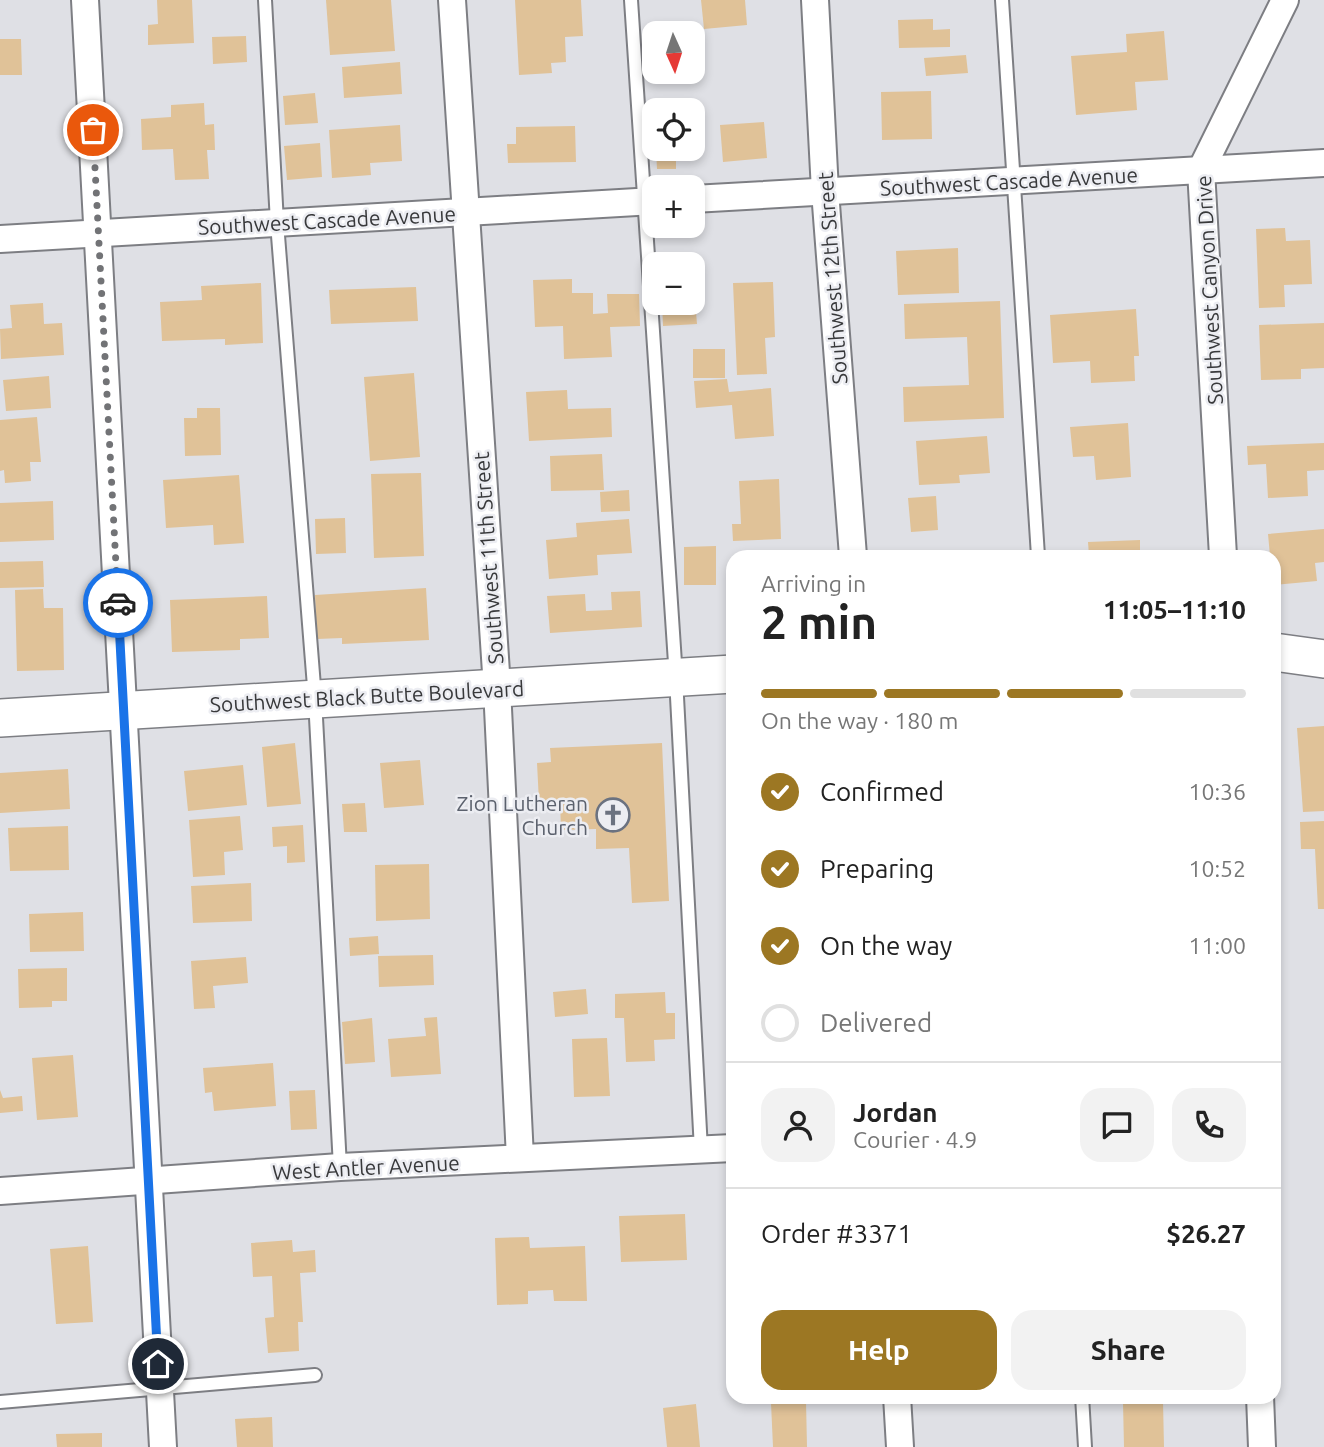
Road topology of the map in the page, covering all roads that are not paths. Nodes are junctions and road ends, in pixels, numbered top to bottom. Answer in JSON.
{"nodes":[{"id":1,"x":85,"y":0,"type":"edge"},
{"id":2,"x":265,"y":0,"type":"edge"},
{"id":3,"x":452,"y":0,"type":"edge"},
{"id":4,"x":631,"y":0,"type":"edge"},
{"id":5,"x":815,"y":0,"type":"edge"},
{"id":6,"x":1002,"y":0,"type":"edge"},
{"id":7,"x":1285,"y":0,"type":"edge"},
{"id":8,"x":1324,"y":163,"type":"edge"},
{"id":9,"x":1201,"y":170,"type":"junction"},
{"id":10,"x":646,"y":175,"type":"edge"},
{"id":11,"x":1011,"y":181,"type":"junction"},
{"id":12,"x":824,"y":191,"type":"junction"},
{"id":13,"x":705,"y":198,"type":"edge"},
{"id":14,"x":642,"y":202,"type":"edge"},
{"id":15,"x":464,"y":212,"type":"junction"},
{"id":16,"x":277,"y":223,"type":"junction"},
{"id":17,"x":99,"y":234,"type":"junction"},
{"id":18,"x":650,"y":238,"type":"edge"},
{"id":19,"x":0,"y":239,"type":"edge"},
{"id":20,"x":853,"y":550,"type":"edge"},
{"id":21,"x":1038,"y":550,"type":"edge"},
{"id":22,"x":1223,"y":550,"type":"edge"},
{"id":23,"x":1281,"y":653,"type":"edge"},
{"id":24,"x":1324,"y":659,"type":"edge"},
{"id":25,"x":726,"y":674,"type":"edge"},
{"id":26,"x":676,"y":678,"type":"junction"},
{"id":27,"x":497,"y":688,"type":"junction"},
{"id":28,"x":315,"y":698,"type":"junction"},
{"id":29,"x":123,"y":710,"type":"junction"},
{"id":30,"x":0,"y":718,"type":"edge"},
{"id":31,"x":726,"y":1148,"type":"edge"},
{"id":32,"x":701,"y":1150,"type":"junction"},
{"id":33,"x":520,"y":1158,"type":"junction"},
{"id":34,"x":340,"y":1167,"type":"junction"},
{"id":35,"x":149,"y":1182,"type":"junction"},
{"id":36,"x":0,"y":1191,"type":"edge"},
{"id":37,"x":315,"y":1375,"type":"dead end"},
{"id":38,"x":160,"y":1391,"type":"junction"},
{"id":39,"x":0,"y":1402,"type":"edge"},
{"id":40,"x":897,"y":1404,"type":"edge"},
{"id":41,"x":1082,"y":1404,"type":"edge"},
{"id":42,"x":1260,"y":1404,"type":"edge"},
{"id":43,"x":163,"y":1447,"type":"edge"},
{"id":44,"x":900,"y":1447,"type":"edge"},
{"id":45,"x":1085,"y":1447,"type":"edge"},
{"id":46,"x":1262,"y":1447,"type":"edge"}],
"edges":[{"from":1,"to":17,"type":"street"},
{"from":2,"to":16,"type":"lane"},
{"from":3,"to":15,"type":"street","name":"Southwest 11th Street"},
{"from":4,"to":10,"type":"lane"},
{"from":5,"to":12,"type":"street","name":"Southwest 12th Street"},
{"from":6,"to":11,"type":"lane"},
{"from":7,"to":9,"type":"street","name":"Southwest Canyon Drive"},
{"from":8,"to":9,"type":"street","name":"Southwest Cascade Avenue"},
{"from":9,"to":11,"type":"street","name":"Southwest Cascade Avenue"},
{"from":9,"to":22,"type":"street","name":"Southwest Canyon Drive"},
{"from":11,"to":12,"type":"street","name":"Southwest Cascade Avenue"},
{"from":11,"to":21,"type":"lane"},
{"from":12,"to":13,"type":"street","name":"Southwest Cascade Avenue"},
{"from":12,"to":20,"type":"street","name":"Southwest 12th Street"},
{"from":14,"to":15,"type":"street","name":"Southwest Cascade Avenue"},
{"from":15,"to":16,"type":"street","name":"Southwest Cascade Avenue"},
{"from":15,"to":27,"type":"street","name":"Southwest 11th Street"},
{"from":16,"to":17,"type":"street","name":"Southwest Cascade Avenue"},
{"from":16,"to":28,"type":"lane"},
{"from":17,"to":19,"type":"street","name":"Southwest Cascade Avenue"},
{"from":17,"to":29,"type":"street"},
{"from":18,"to":26,"type":"lane"},
{"from":23,"to":24,"type":"street"},
{"from":25,"to":26,"type":"street","name":"Southwest Black Butte Boulevard"},
{"from":26,"to":27,"type":"street","name":"Southwest Black Butte Boulevard"},
{"from":26,"to":32,"type":"lane"},
{"from":27,"to":28,"type":"street","name":"Southwest Black Butte Boulevard"},
{"from":27,"to":33,"type":"street","name":"Southwest 11th Street"},
{"from":28,"to":29,"type":"street","name":"Southwest Black Butte Boulevard"},
{"from":28,"to":34,"type":"lane"},
{"from":29,"to":30,"type":"street","name":"Southwest Black Butte Boulevard"},
{"from":29,"to":35,"type":"street"},
{"from":31,"to":32,"type":"street","name":"West Antler Avenue"},
{"from":32,"to":33,"type":"street","name":"West Antler Avenue"},
{"from":33,"to":34,"type":"street","name":"West Antler Avenue"},
{"from":34,"to":35,"type":"street","name":"West Antler Avenue"},
{"from":35,"to":36,"type":"street","name":"West Antler Avenue"},
{"from":35,"to":38,"type":"street"},
{"from":37,"to":38,"type":"lane"},
{"from":38,"to":39,"type":"lane"},
{"from":38,"to":43,"type":"street"},
{"from":40,"to":44,"type":"street"},
{"from":41,"to":45,"type":"lane"},
{"from":42,"to":46,"type":"street"}]}
